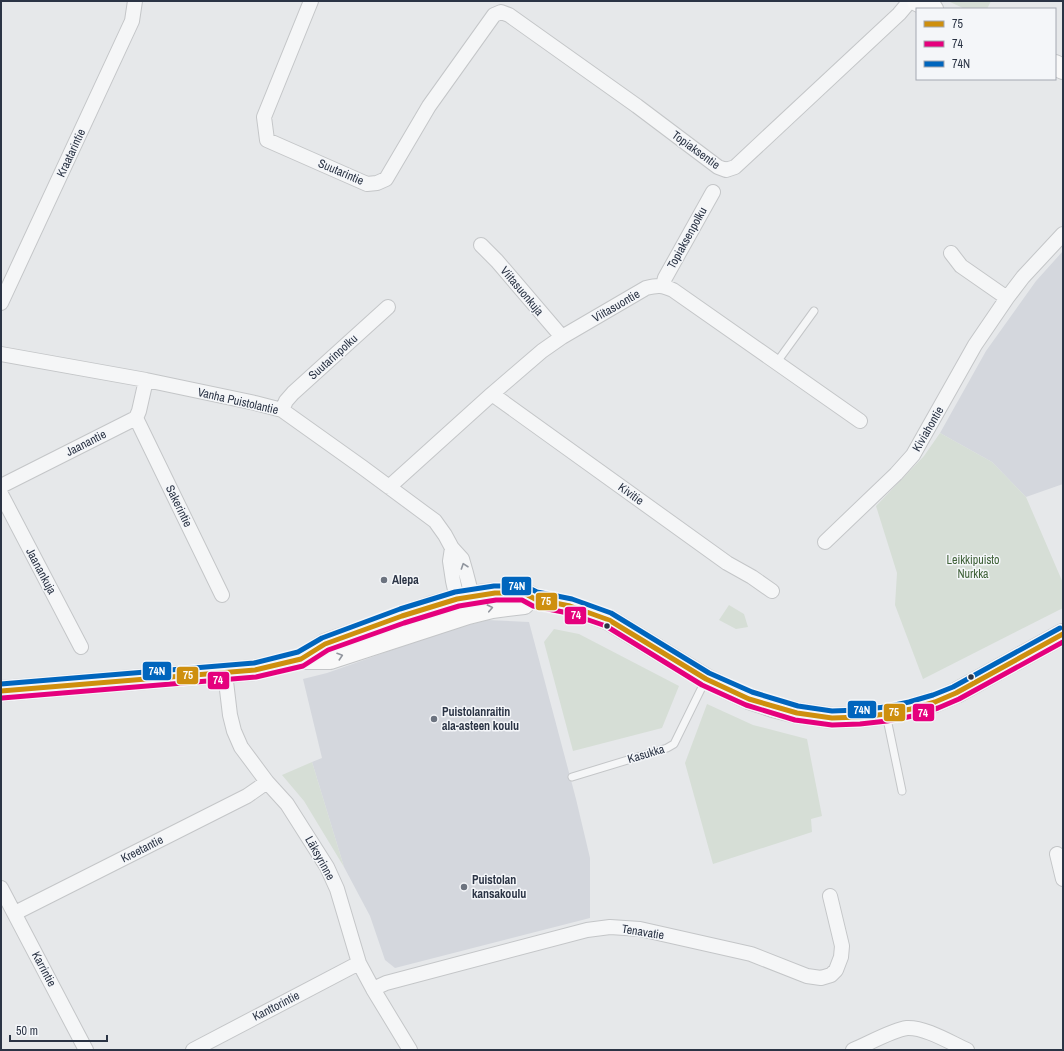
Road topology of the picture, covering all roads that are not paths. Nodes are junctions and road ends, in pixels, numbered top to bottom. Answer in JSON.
{"nodes":[{"id":1,"x":135,"y":1,"type":"edge"},
{"id":2,"x":311,"y":1,"type":"edge"},
{"id":3,"x":922,"y":3,"type":"edge"},
{"id":4,"x":501,"y":12,"type":"joint"},
{"id":5,"x":713,"y":192,"type":"dead end"},
{"id":6,"x":1063,"y":234,"type":"edge"},
{"id":7,"x":481,"y":245,"type":"dead end"},
{"id":8,"x":951,"y":253,"type":"dead end"},
{"id":9,"x":663,"y":286,"type":"junction"},
{"id":10,"x":1007,"y":298,"type":"junction"},
{"id":11,"x":1,"y":303,"type":"edge"},
{"id":12,"x":388,"y":307,"type":"dead end"},
{"id":13,"x":814,"y":311,"type":"dead end"},
{"id":14,"x":562,"y":337,"type":"junction"},
{"id":15,"x":1,"y":354,"type":"edge"},
{"id":16,"x":777,"y":362,"type":"junction"},
{"id":17,"x":146,"y":380,"type":"junction"},
{"id":18,"x":492,"y":394,"type":"junction"},
{"id":19,"x":282,"y":410,"type":"junction"},
{"id":20,"x":136,"y":418,"type":"junction"},
{"id":21,"x":860,"y":421,"type":"dead end"},
{"id":22,"x":1,"y":486,"type":"edge"},
{"id":23,"x":389,"y":488,"type":"junction"},
{"id":24,"x":1,"y":494,"type":"edge"},
{"id":25,"x":825,"y":542,"type":"dead end"},
{"id":26,"x":772,"y":591,"type":"dead end"},
{"id":27,"x":222,"y":595,"type":"dead end"},
{"id":28,"x":466,"y":603,"type":"junction"},
{"id":29,"x":1063,"y":634,"type":"edge"},
{"id":30,"x":81,"y":647,"type":"dead end"},
{"id":31,"x":225,"y":673,"type":"junction"},
{"id":32,"x":706,"y":680,"type":"junction"},
{"id":33,"x":1,"y":691,"type":"edge"},
{"id":34,"x":886,"y":714,"type":"junction"},
{"id":35,"x":572,"y":776,"type":"dead end"},
{"id":36,"x":267,"y":782,"type":"junction"},
{"id":37,"x":902,"y":791,"type":"dead end"},
{"id":38,"x":1057,"y":854,"type":"dead end"},
{"id":39,"x":1063,"y":879,"type":"edge"},
{"id":40,"x":1,"y":888,"type":"edge"},
{"id":41,"x":830,"y":896,"type":"dead end"},
{"id":42,"x":15,"y":913,"type":"junction"},
{"id":43,"x":360,"y":963,"type":"junction"},
{"id":44,"x":373,"y":989,"type":"junction"},
{"id":45,"x":86,"y":1050,"type":"edge"},
{"id":46,"x":193,"y":1050,"type":"edge"},
{"id":47,"x":410,"y":1050,"type":"edge"},
{"id":48,"x":853,"y":1050,"type":"edge"},
{"id":49,"x":968,"y":1050,"type":"edge"}],
"edges":[{"from":1,"to":11,"type":"street","name":"Kraatarintie"},
{"from":2,"to":4,"type":"street","name":"Suutarintie"},
{"from":3,"to":4,"type":"street","name":"Topiaksentie"},
{"from":5,"to":9,"type":"street","name":"Topiaksenpolku"},
{"from":6,"to":10,"type":"street","name":"Kiviahontie"},
{"from":7,"to":14,"type":"street","name":"Viitasuonkuja"},
{"from":8,"to":10,"type":"street"},
{"from":9,"to":14,"type":"street","name":"Viitasuontie"},
{"from":9,"to":16,"type":"street"},
{"from":10,"to":25,"type":"street","name":"Kiviahontie"},
{"from":12,"to":19,"type":"street","name":"Suutarinpolku"},
{"from":13,"to":16,"type":"lane"},
{"from":14,"to":18,"type":"street","name":"Viitasuontie"},
{"from":15,"to":17,"type":"street","name":"Vanha Puistolantie"},
{"from":16,"to":21,"type":"street"},
{"from":17,"to":19,"type":"street","name":"Vanha Puistolantie"},
{"from":17,"to":20,"type":"street"},
{"from":18,"to":23,"type":"street","name":"Viitasuontie"},
{"from":18,"to":26,"type":"street","name":"Kivitie"},
{"from":19,"to":23,"type":"street","name":"Vanha Puistolantie"},
{"from":20,"to":22,"type":"street","name":"Jaanantie"},
{"from":20,"to":27,"type":"street","name":"Sakerintie"},
{"from":23,"to":28,"type":"street","name":"Vanha Puistolantie"},
{"from":24,"to":30,"type":"street","name":"Jaanankuja"},
{"from":28,"to":31,"type":"main road"},
{"from":28,"to":32,"type":"main road"},
{"from":29,"to":34,"type":"main road"},
{"from":31,"to":33,"type":"main road"},
{"from":31,"to":36,"type":"street","name":"Läksyrinne"},
{"from":32,"to":34,"type":"main road"},
{"from":32,"to":35,"type":"lane","name":"Kasukka"},
{"from":34,"to":37,"type":"lane"},
{"from":36,"to":42,"type":"street","name":"Kreetantie"},
{"from":36,"to":43,"type":"street","name":"Läksyrinne"},
{"from":38,"to":39,"type":"street"},
{"from":40,"to":42,"type":"street","name":"Karrintie"},
{"from":41,"to":44,"type":"street","name":"Tenavatie"},
{"from":42,"to":45,"type":"street","name":"Karrintie"},
{"from":43,"to":44,"type":"street","name":"Läksyrinne"},
{"from":43,"to":46,"type":"street","name":"Kanttorintie"},
{"from":44,"to":47,"type":"street","name":"Läksyrinne"},
{"from":48,"to":49,"type":"street"}]}
